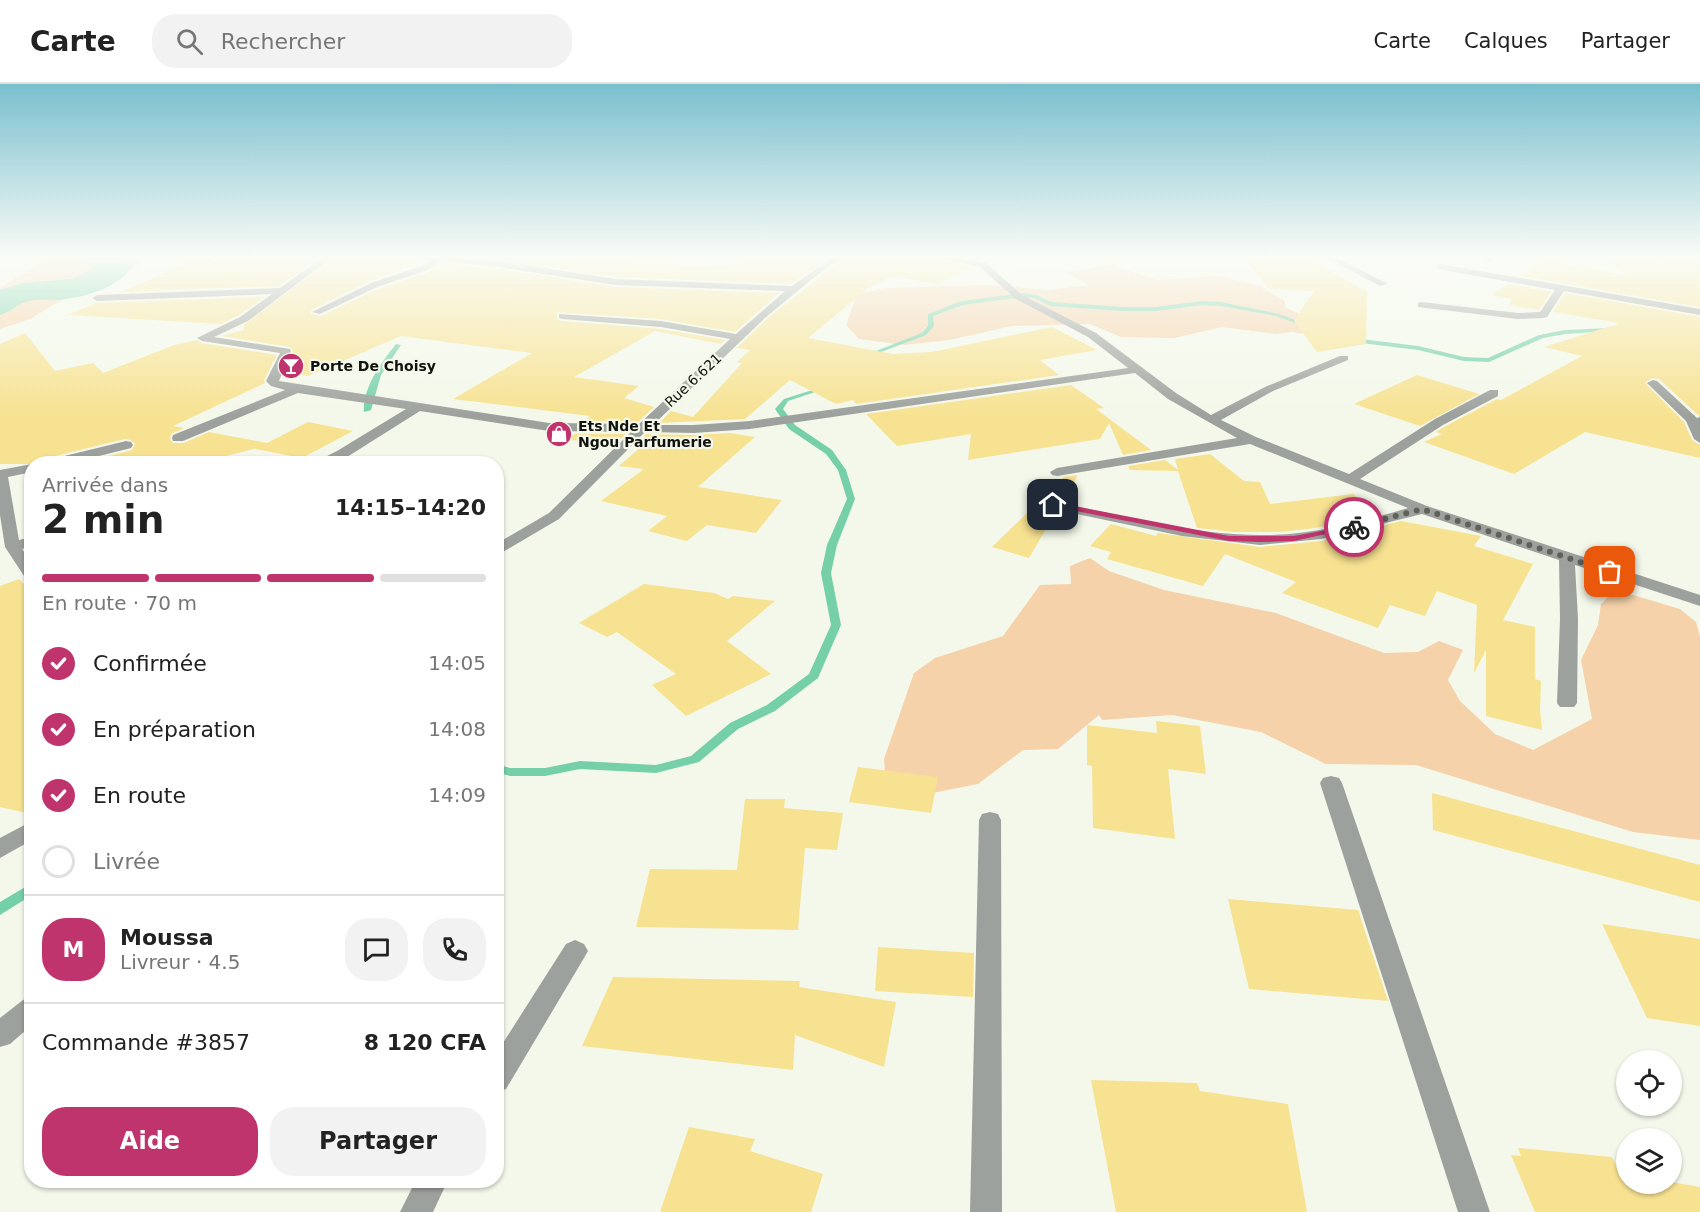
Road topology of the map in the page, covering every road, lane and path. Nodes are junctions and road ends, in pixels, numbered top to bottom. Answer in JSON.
{"nodes":[{"id":1,"x":255,"y":311,"type":"edge"},
{"id":2,"x":320,"y":311,"type":"edge"},
{"id":3,"x":770,"y":311,"type":"edge"},
{"id":4,"x":1047,"y":311,"type":"edge"},
{"id":5,"x":1471,"y":311,"type":"edge"},
{"id":6,"x":1546,"y":311,"type":"edge"},
{"id":7,"x":317,"y":312,"type":"dead end"},
{"id":8,"x":563,"y":316,"type":"dead end"},
{"id":9,"x":739,"y":338,"type":"junction"},
{"id":10,"x":1344,"y":358,"type":"dead end"},
{"id":11,"x":1136,"y":370,"type":"junction"},
{"id":12,"x":1653,"y":383,"type":"dead end"},
{"id":13,"x":297,"y":390,"type":"junction"},
{"id":14,"x":1494,"y":393,"type":"dead end"},
{"id":15,"x":418,"y":407,"type":"junction"},
{"id":16,"x":1211,"y":420,"type":"junction"},
{"id":17,"x":1696,"y":421,"type":"edge"},
{"id":18,"x":641,"y":429,"type":"junction"},
{"id":19,"x":178,"y":438,"type":"dead end"},
{"id":20,"x":1700,"y":439,"type":"edge"},
{"id":21,"x":1251,"y":440,"type":"junction"},
{"id":22,"x":126,"y":445,"type":"dead end"},
{"id":23,"x":81,"y":456,"type":"edge"},
{"id":24,"x":337,"y":456,"type":"edge"},
{"id":25,"x":24,"y":470,"type":"edge"},
{"id":26,"x":1057,"y":472,"type":"dead end"},
{"id":27,"x":0,"y":475,"type":"edge"},
{"id":28,"x":1348,"y":482,"type":"junction"},
{"id":29,"x":1053,"y":505,"type":"dead end"},
{"id":30,"x":1422,"y":509,"type":"junction"},
{"id":31,"x":24,"y":544,"type":"edge"},
{"id":32,"x":13,"y":546,"type":"junction"},
{"id":33,"x":504,"y":546,"type":"edge"},
{"id":34,"x":1567,"y":558,"type":"junction"},
{"id":35,"x":24,"y":563,"type":"edge"},
{"id":36,"x":1700,"y":601,"type":"edge"},
{"id":37,"x":1567,"y":703,"type":"dead end"},
{"id":38,"x":1331,"y":783,"type":"dead end"},
{"id":39,"x":990,"y":820,"type":"dead end"},
{"id":40,"x":24,"y":834,"type":"edge"},
{"id":41,"x":0,"y":849,"type":"edge"},
{"id":42,"x":575,"y":951,"type":"dead end"},
{"id":43,"x":24,"y":1015,"type":"edge"},
{"id":44,"x":0,"y":1035,"type":"edge"},
{"id":45,"x":504,"y":1067,"type":"edge"},
{"id":46,"x":429,"y":1188,"type":"edge"},
{"id":47,"x":416,"y":1212,"type":"edge"},
{"id":48,"x":986,"y":1212,"type":"edge"},
{"id":49,"x":1474,"y":1212,"type":"edge"}],
"edges":[{"from":1,"to":13,"type":"street"},
{"from":2,"to":7,"type":"street"},
{"from":3,"to":9,"type":"street","name":"Rue 6.621"},
{"from":4,"to":11,"type":"street"},
{"from":5,"to":6,"type":"street"},
{"from":8,"to":9,"type":"street"},
{"from":9,"to":18,"type":"street","name":"Rue 6.621"},
{"from":10,"to":16,"type":"street"},
{"from":11,"to":16,"type":"street"},
{"from":11,"to":18,"type":"street"},
{"from":12,"to":17,"type":"street"},
{"from":13,"to":15,"type":"street"},
{"from":13,"to":19,"type":"street"},
{"from":14,"to":28,"type":"street"},
{"from":15,"to":18,"type":"street"},
{"from":15,"to":24,"type":"street"},
{"from":16,"to":21,"type":"street"},
{"from":17,"to":20,"type":"street"},
{"from":18,"to":33,"type":"street","name":"Rue 6.621"},
{"from":21,"to":26,"type":"street"},
{"from":21,"to":28,"type":"street"},
{"from":22,"to":23,"type":"street"},
{"from":25,"to":27,"type":"street"},
{"from":27,"to":32,"type":"street"},
{"from":28,"to":30,"type":"street"},
{"from":29,"to":30,"type":"street"},
{"from":30,"to":34,"type":"street"},
{"from":31,"to":32,"type":"street"},
{"from":32,"to":35,"type":"street"},
{"from":34,"to":36,"type":"street"},
{"from":34,"to":37,"type":"street"},
{"from":38,"to":49,"type":"street"},
{"from":39,"to":48,"type":"street"},
{"from":40,"to":41,"type":"street"},
{"from":42,"to":45,"type":"street"},
{"from":43,"to":44,"type":"street"},
{"from":46,"to":47,"type":"street"}]}
